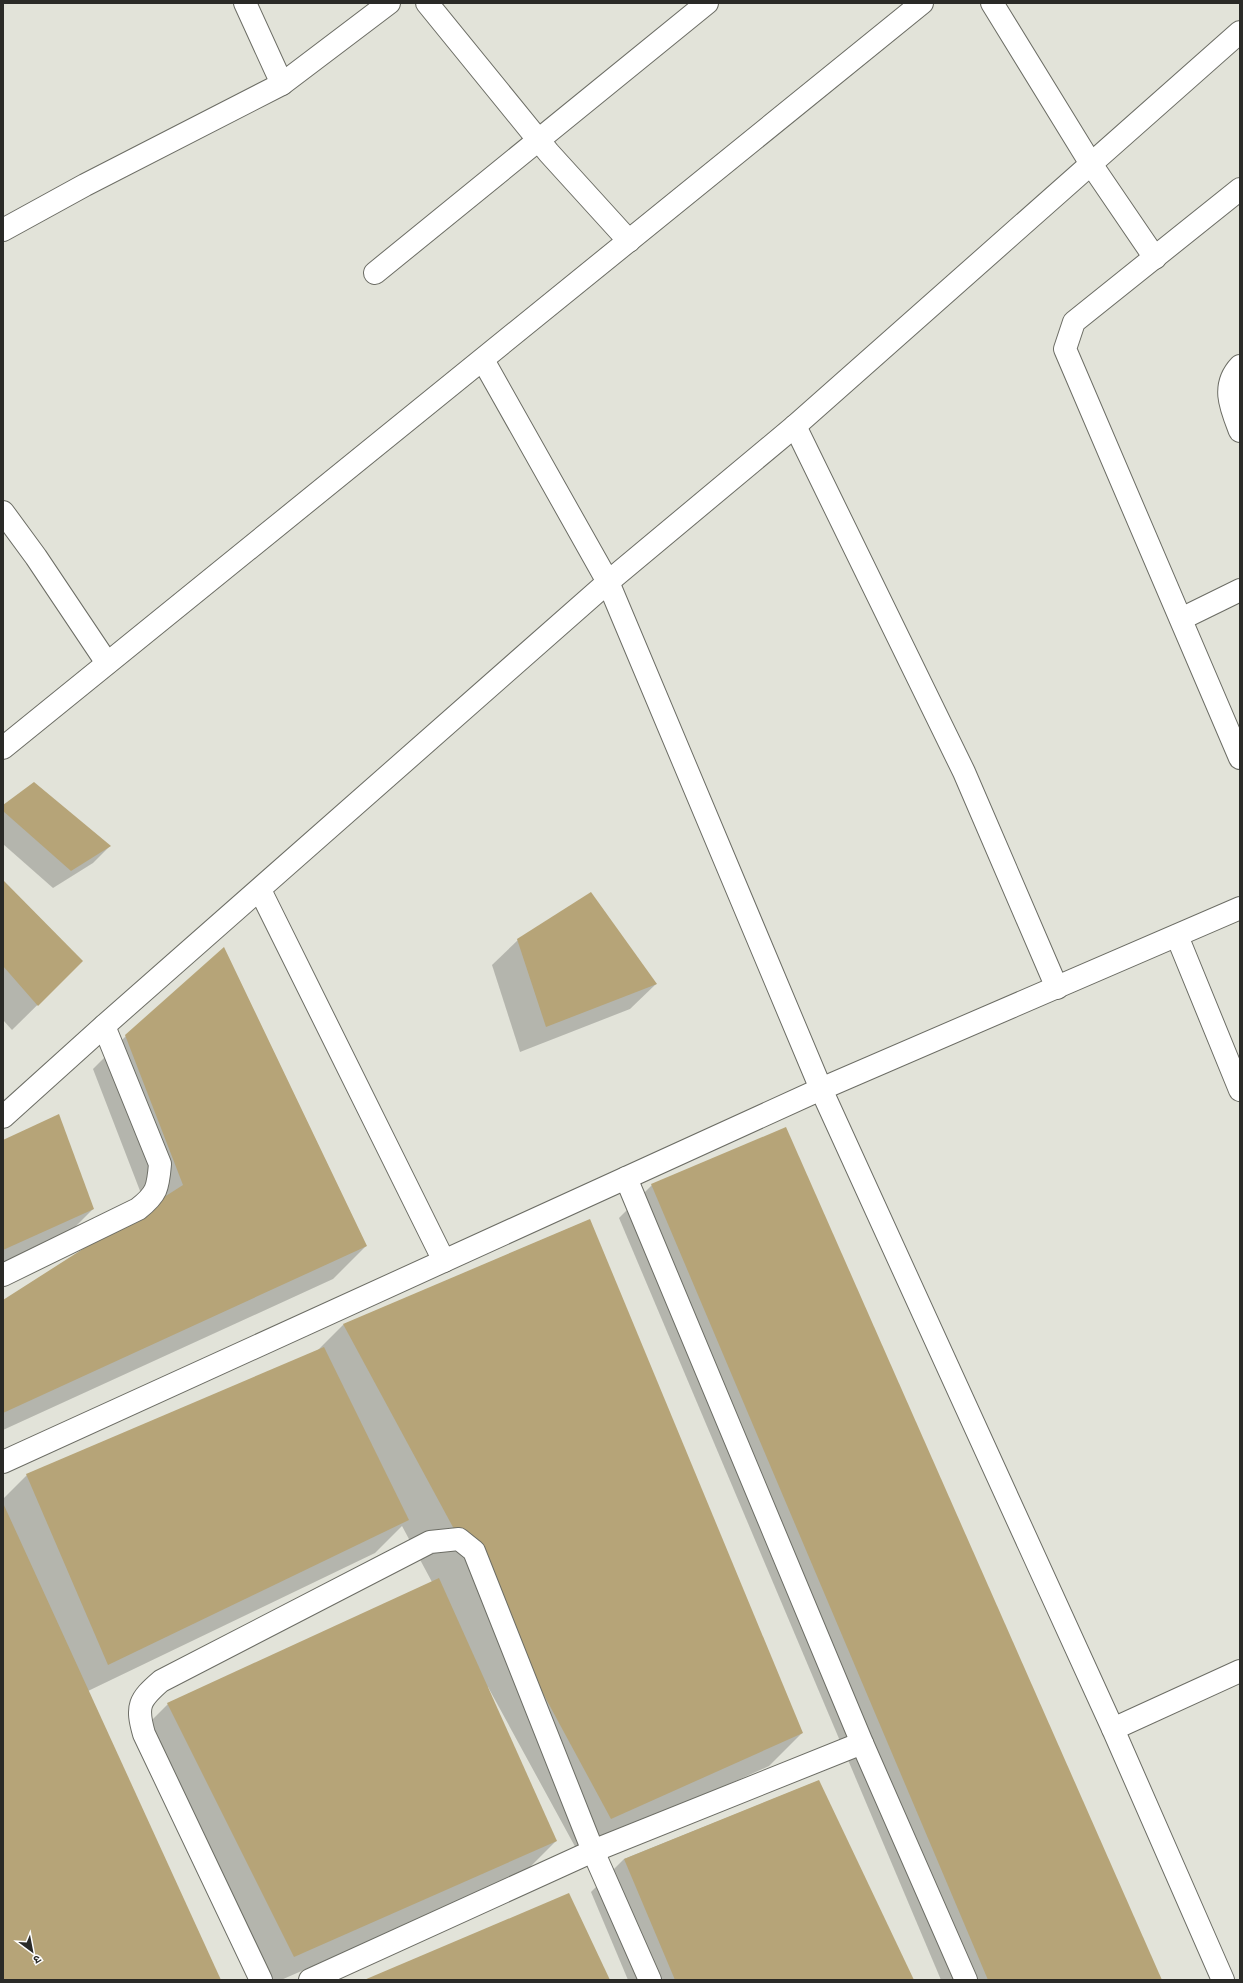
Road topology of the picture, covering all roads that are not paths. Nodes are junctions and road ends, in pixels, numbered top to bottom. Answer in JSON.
{"nodes":[{"id":1,"x":245,"y":3,"type":"edge"},
{"id":2,"x":389,"y":3,"type":"edge"},
{"id":3,"x":427,"y":3,"type":"edge"},
{"id":4,"x":707,"y":3,"type":"edge"},
{"id":5,"x":922,"y":3,"type":"edge"},
{"id":6,"x":992,"y":3,"type":"edge"},
{"id":7,"x":1240,"y":32,"type":"edge"},
{"id":8,"x":282,"y":84,"type":"junction"},
{"id":9,"x":539,"y":140,"type":"junction"},
{"id":10,"x":1091,"y":164,"type":"junction"},
{"id":11,"x":1240,"y":189,"type":"edge"},
{"id":12,"x":3,"y":230,"type":"edge"},
{"id":13,"x":629,"y":241,"type":"junction"},
{"id":14,"x":1155,"y":258,"type":"junction"},
{"id":15,"x":375,"y":273,"type":"dead end"},
{"id":16,"x":484,"y":360,"type":"junction"},
{"id":17,"x":1240,"y":366,"type":"edge"},
{"id":18,"x":795,"y":426,"type":"junction"},
{"id":19,"x":1240,"y":431,"type":"edge"},
{"id":20,"x":3,"y":512,"type":"edge"},
{"id":21,"x":608,"y":582,"type":"junction"},
{"id":22,"x":1240,"y":590,"type":"edge"},
{"id":23,"x":1180,"y":619,"type":"junction"},
{"id":24,"x":107,"y":663,"type":"junction"},
{"id":25,"x":3,"y":748,"type":"edge"},
{"id":26,"x":1240,"y":758,"type":"edge"},
{"id":27,"x":260,"y":890,"type":"junction"},
{"id":28,"x":1240,"y":908,"type":"edge"},
{"id":29,"x":1177,"y":936,"type":"junction"},
{"id":30,"x":1057,"y":988,"type":"junction"},
{"id":31,"x":104,"y":1026,"type":"junction"},
{"id":32,"x":822,"y":1089,"type":"junction"},
{"id":33,"x":1240,"y":1090,"type":"edge"},
{"id":34,"x":3,"y":1117,"type":"edge"},
{"id":35,"x":626,"y":1178,"type":"junction"},
{"id":36,"x":444,"y":1261,"type":"junction"},
{"id":37,"x":3,"y":1275,"type":"edge"},
{"id":38,"x":3,"y":1462,"type":"edge"},
{"id":39,"x":1240,"y":1671,"type":"edge"},
{"id":40,"x":1113,"y":1729,"type":"junction"},
{"id":41,"x":862,"y":1743,"type":"junction"},
{"id":42,"x":593,"y":1851,"type":"junction"},
{"id":43,"x":261,"y":1980,"type":"edge"},
{"id":44,"x":310,"y":1980,"type":"edge"},
{"id":45,"x":650,"y":1980,"type":"edge"},
{"id":46,"x":966,"y":1980,"type":"edge"},
{"id":47,"x":1223,"y":1980,"type":"edge"}],
"edges":[{"from":1,"to":8,"type":"street"},
{"from":2,"to":8,"type":"street"},
{"from":3,"to":9,"type":"street"},
{"from":4,"to":9,"type":"street"},
{"from":5,"to":13,"type":"street"},
{"from":6,"to":10,"type":"street"},
{"from":7,"to":10,"type":"street"},
{"from":8,"to":12,"type":"street"},
{"from":9,"to":13,"type":"street"},
{"from":9,"to":15,"type":"street"},
{"from":10,"to":14,"type":"street"},
{"from":10,"to":18,"type":"street"},
{"from":11,"to":14,"type":"street"},
{"from":13,"to":16,"type":"street"},
{"from":14,"to":23,"type":"street"},
{"from":16,"to":21,"type":"street"},
{"from":16,"to":24,"type":"street"},
{"from":17,"to":19,"type":"street"},
{"from":18,"to":21,"type":"street"},
{"from":18,"to":30,"type":"street"},
{"from":20,"to":24,"type":"street"},
{"from":21,"to":27,"type":"street"},
{"from":21,"to":32,"type":"street"},
{"from":22,"to":23,"type":"street"},
{"from":23,"to":26,"type":"street"},
{"from":24,"to":25,"type":"street"},
{"from":27,"to":31,"type":"street"},
{"from":27,"to":36,"type":"street"},
{"from":28,"to":29,"type":"street"},
{"from":29,"to":30,"type":"street"},
{"from":29,"to":33,"type":"street"},
{"from":30,"to":32,"type":"street"},
{"from":31,"to":34,"type":"street"},
{"from":31,"to":37,"type":"street"},
{"from":32,"to":35,"type":"street"},
{"from":32,"to":40,"type":"street"},
{"from":35,"to":36,"type":"street"},
{"from":35,"to":41,"type":"street"},
{"from":36,"to":38,"type":"street"},
{"from":39,"to":40,"type":"street"},
{"from":40,"to":47,"type":"street"},
{"from":41,"to":42,"type":"street"},
{"from":41,"to":46,"type":"street"},
{"from":42,"to":43,"type":"street"},
{"from":42,"to":44,"type":"street"},
{"from":42,"to":45,"type":"street"}]}
